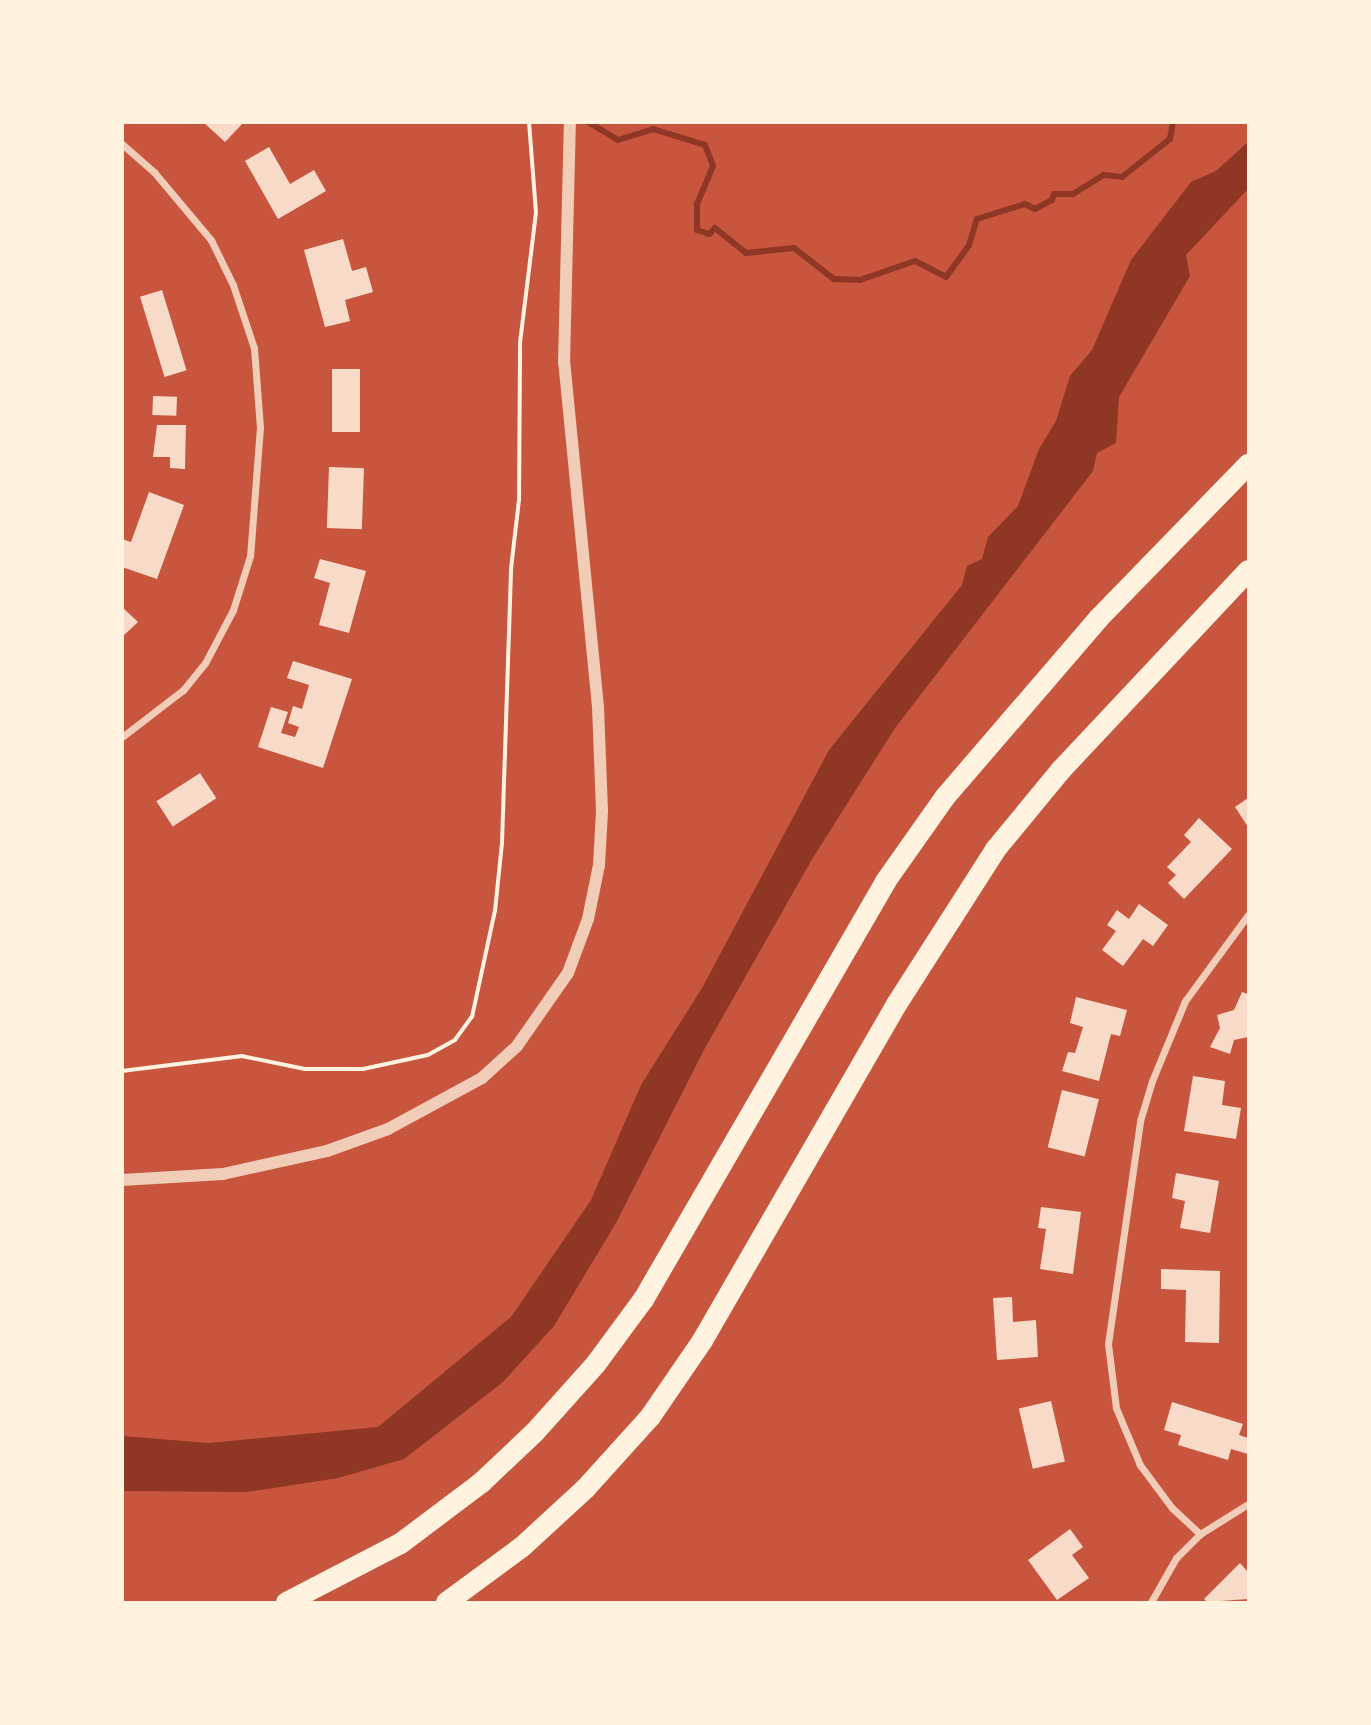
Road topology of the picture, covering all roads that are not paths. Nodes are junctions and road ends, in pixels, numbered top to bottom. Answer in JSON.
{"nodes":[{"id":1,"x":570,"y":122,"type":"edge"},
{"id":2,"x":122,"y":144,"type":"edge"},
{"id":3,"x":1248,"y":464,"type":"edge"},
{"id":4,"x":1248,"y":570,"type":"edge"},
{"id":5,"x":122,"y":737,"type":"edge"},
{"id":6,"x":1248,"y":915,"type":"edge"},
{"id":7,"x":122,"y":1180,"type":"edge"},
{"id":8,"x":1248,"y":1504,"type":"edge"},
{"id":9,"x":1200,"y":1534,"type":"junction"},
{"id":10,"x":286,"y":1602,"type":"edge"},
{"id":11,"x":446,"y":1602,"type":"edge"},
{"id":12,"x":1151,"y":1602,"type":"edge"}],
"edges":[{"from":1,"to":7,"type":"street"},
{"from":2,"to":5,"type":"street"},
{"from":3,"to":10,"type":"highway"},
{"from":4,"to":11,"type":"highway"},
{"from":6,"to":9,"type":"street"},
{"from":8,"to":9,"type":"street"},
{"from":9,"to":12,"type":"street"}]}
